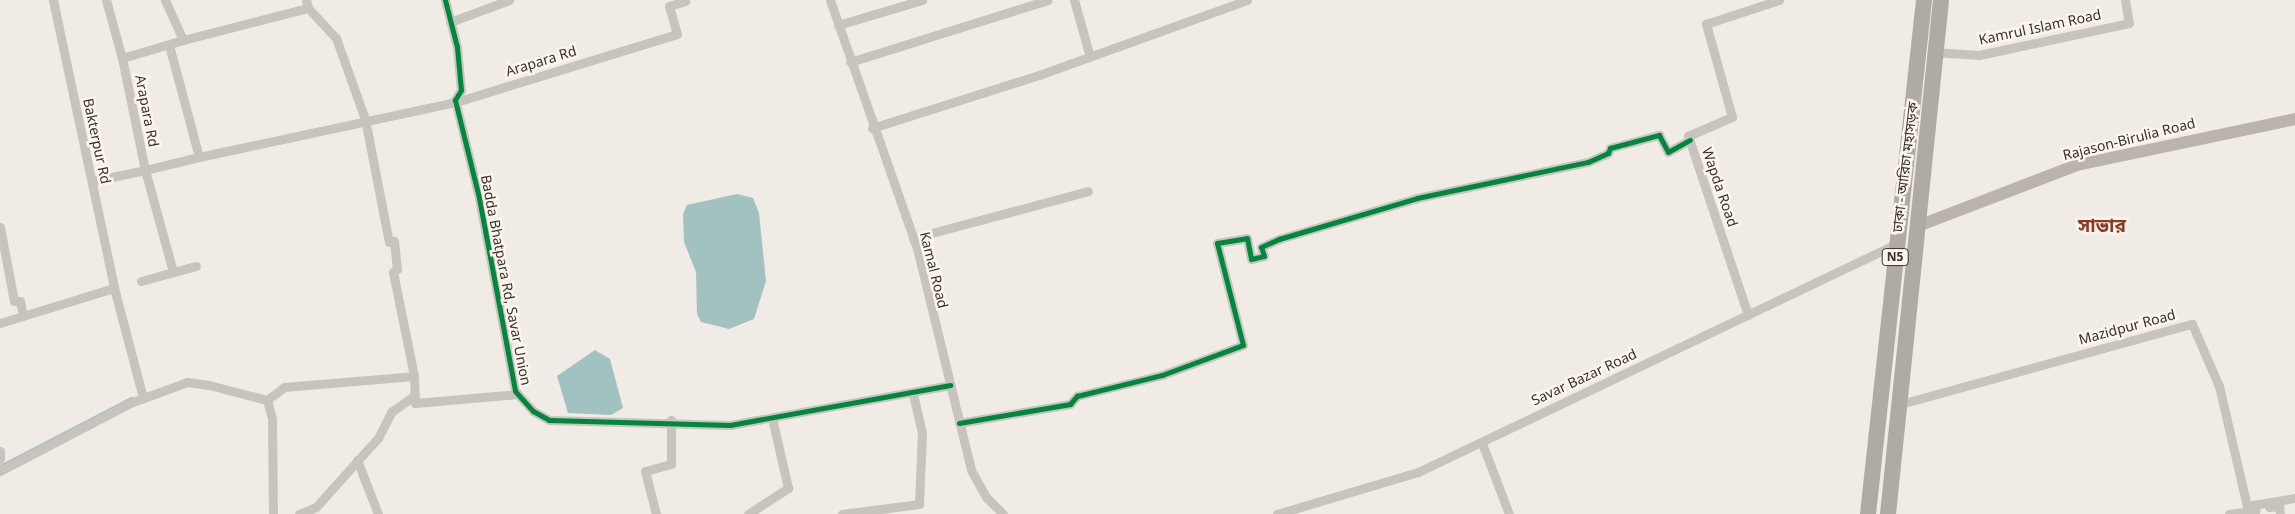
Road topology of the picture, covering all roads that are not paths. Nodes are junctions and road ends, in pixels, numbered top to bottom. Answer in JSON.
{"nodes":[{"id":1,"x":53,"y":0,"type":"edge"},
{"id":2,"x":106,"y":0,"type":"edge"},
{"id":3,"x":166,"y":0,"type":"edge"},
{"id":4,"x":445,"y":0,"type":"edge"},
{"id":5,"x":509,"y":0,"type":"edge"},
{"id":6,"x":687,"y":0,"type":"edge"},
{"id":7,"x":830,"y":0,"type":"edge"},
{"id":8,"x":922,"y":0,"type":"edge"},
{"id":9,"x":1048,"y":0,"type":"edge"},
{"id":10,"x":1074,"y":0,"type":"edge"},
{"id":11,"x":1247,"y":0,"type":"edge"},
{"id":12,"x":1779,"y":0,"type":"edge"},
{"id":13,"x":1924,"y":0,"type":"edge"},
{"id":14,"x":1941,"y":0,"type":"edge"},
{"id":15,"x":2125,"y":0,"type":"edge"},
{"id":16,"x":307,"y":4,"type":"edge"},
{"id":17,"x":450,"y":22,"type":"junction"},
{"id":18,"x":838,"y":25,"type":"junction"},
{"id":19,"x":182,"y":40,"type":"junction"},
{"id":20,"x":169,"y":45,"type":"junction"},
{"id":21,"x":1934,"y":52,"type":"junction"},
{"id":22,"x":1090,"y":57,"type":"junction"},
{"id":23,"x":122,"y":58,"type":"junction"},
{"id":24,"x":850,"y":62,"type":"junction"},
{"id":25,"x":456,"y":102,"type":"junction"},
{"id":26,"x":365,"y":119,"type":"junction"},
{"id":27,"x":2295,"y":119,"type":"edge"},
{"id":28,"x":872,"y":128,"type":"junction"},
{"id":29,"x":1690,"y":140,"type":"junction"},
{"id":30,"x":199,"y":157,"type":"junction"},
{"id":31,"x":145,"y":170,"type":"junction"},
{"id":32,"x":92,"y":180,"type":"junction"},
{"id":33,"x":1088,"y":191,"type":"dead end"},
{"id":34,"x":1918,"y":226,"type":"junction"},
{"id":35,"x":0,"y":228,"type":"edge"},
{"id":36,"x":913,"y":238,"type":"junction"},
{"id":37,"x":1896,"y":244,"type":"junction"},
{"id":38,"x":196,"y":266,"type":"dead end"},
{"id":39,"x":174,"y":272,"type":"junction"},
{"id":40,"x":141,"y":281,"type":"dead end"},
{"id":41,"x":114,"y":288,"type":"junction"},
{"id":42,"x":1748,"y":315,"type":"junction"},
{"id":43,"x":23,"y":316,"type":"junction"},
{"id":44,"x":0,"y":323,"type":"edge"},
{"id":45,"x":414,"y":376,"type":"junction"},
{"id":46,"x":950,"y":386,"type":"junction"},
{"id":47,"x":518,"y":394,"type":"junction"},
{"id":48,"x":913,"y":394,"type":"junction"},
{"id":49,"x":415,"y":396,"type":"junction"},
{"id":50,"x":143,"y":398,"type":"junction"},
{"id":51,"x":267,"y":400,"type":"junction"},
{"id":52,"x":1896,"y":405,"type":"junction"},
{"id":53,"x":772,"y":418,"type":"junction"},
{"id":54,"x":671,"y":420,"type":"junction"},
{"id":55,"x":959,"y":423,"type":"junction"},
{"id":56,"x":1482,"y":443,"type":"junction"},
{"id":57,"x":0,"y":451,"type":"edge"},
{"id":58,"x":0,"y":458,"type":"edge"},
{"id":59,"x":357,"y":460,"type":"junction"},
{"id":60,"x":0,"y":471,"type":"edge"},
{"id":61,"x":2295,"y":498,"type":"edge"},
{"id":62,"x":273,"y":514,"type":"edge"},
{"id":63,"x":299,"y":514,"type":"edge"},
{"id":64,"x":378,"y":514,"type":"edge"},
{"id":65,"x":656,"y":514,"type":"edge"},
{"id":66,"x":748,"y":514,"type":"edge"},
{"id":67,"x":842,"y":514,"type":"edge"},
{"id":68,"x":1003,"y":514,"type":"edge"},
{"id":69,"x":1277,"y":514,"type":"edge"},
{"id":70,"x":1509,"y":514,"type":"edge"},
{"id":71,"x":1868,"y":514,"type":"edge"},
{"id":72,"x":1888,"y":514,"type":"edge"},
{"id":73,"x":2229,"y":514,"type":"edge"},
{"id":74,"x":2280,"y":514,"type":"edge"}],
"edges":[{"from":1,"to":32,"type":"street","name":"Bakterpur Rd"},
{"from":2,"to":23,"type":"street","name":"Arapara Rd"},
{"from":3,"to":19,"type":"street"},
{"from":4,"to":17,"type":"street","name":"Badda Bhatpara Rd, Savar Union"},
{"from":5,"to":17,"type":"street"},
{"from":6,"to":25,"type":"street","name":"Arapara Rd"},
{"from":7,"to":18,"type":"street","name":"Kamal Road"},
{"from":8,"to":18,"type":"street"},
{"from":9,"to":24,"type":"street"},
{"from":10,"to":22,"type":"street"},
{"from":11,"to":22,"type":"street"},
{"from":12,"to":29,"type":"street","name":"Wapda Road"},
{"from":13,"to":37,"type":"highway","name":"ঢাকা - আরিচা মহাসড়ক","number":"N5"},
{"from":14,"to":21,"type":"highway","name":"ঢাকা - আরিচা মহাসড়ক","number":"N5"},
{"from":15,"to":21,"type":"street","name":"Kamrul Islam Road"},
{"from":16,"to":19,"type":"street","name":"Arapara Rd"},
{"from":16,"to":26,"type":"street","name":"Arapara Rd"},
{"from":17,"to":25,"type":"street","name":"Badda Bhatpara Rd, Savar Union"},
{"from":18,"to":24,"type":"street","name":"Kamal Road"},
{"from":19,"to":20,"type":"street","name":"Arapara Rd"},
{"from":20,"to":23,"type":"street","name":"Arapara Rd"},
{"from":20,"to":30,"type":"street"},
{"from":21,"to":34,"type":"highway","name":"ঢাকা - আরিচা মহাসড়ক","number":"N5"},
{"from":22,"to":28,"type":"street"},
{"from":23,"to":31,"type":"street","name":"Arapara Rd"},
{"from":24,"to":28,"type":"street","name":"Kamal Road"},
{"from":25,"to":26,"type":"street","name":"Arapara Rd"},
{"from":25,"to":47,"type":"street","name":"Badda Bhatpara Rd, Savar Union"},
{"from":26,"to":30,"type":"street","name":"Arapara Rd"},
{"from":26,"to":45,"type":"street"},
{"from":27,"to":34,"type":"street","name":"Rajason-Birulia Road"},
{"from":28,"to":36,"type":"street","name":"Kamal Road"},
{"from":29,"to":42,"type":"street","name":"Wapda Road"},
{"from":29,"to":55,"type":"street"},
{"from":30,"to":31,"type":"street","name":"Arapara Rd"},
{"from":31,"to":32,"type":"street","name":"Arapara Rd"},
{"from":31,"to":39,"type":"street","name":"Arapara Rd"},
{"from":32,"to":41,"type":"street","name":"Bakterpur Rd"},
{"from":33,"to":36,"type":"street"},
{"from":34,"to":52,"type":"highway","name":"ঢাকা - আরিচা মহাসড়ক","number":"N5"},
{"from":35,"to":43,"type":"street"},
{"from":36,"to":46,"type":"street","name":"Kamal Road"},
{"from":37,"to":42,"type":"street","name":"Savar Bazar Road"},
{"from":37,"to":71,"type":"highway","name":"ঢাকা - আরিচা মহাসড়ক","number":"N5"},
{"from":38,"to":39,"type":"street"},
{"from":39,"to":40,"type":"street"},
{"from":41,"to":43,"type":"street"},
{"from":41,"to":50,"type":"street","name":"Bakterpur Rd"},
{"from":42,"to":56,"type":"street","name":"Savar Bazar Road"},
{"from":43,"to":44,"type":"street"},
{"from":45,"to":49,"type":"street"},
{"from":45,"to":51,"type":"street"},
{"from":46,"to":48,"type":"street","name":"Badda Bhatpara Rd, Savar Union"},
{"from":46,"to":55,"type":"street","name":"Kamal Road"},
{"from":47,"to":49,"type":"street"},
{"from":47,"to":54,"type":"street","name":"Badda Bhatpara Rd, Savar Union"},
{"from":48,"to":53,"type":"street","name":"Badda Bhatpara Rd, Savar Union"},
{"from":48,"to":67,"type":"street"},
{"from":49,"to":59,"type":"street"},
{"from":50,"to":51,"type":"street"},
{"from":50,"to":60,"type":"street"},
{"from":51,"to":62,"type":"street"},
{"from":52,"to":61,"type":"street","name":"Mazidpur Road"},
{"from":52,"to":72,"type":"highway","name":"ঢাকা - আরিচা মহাসড়ক","number":"N5"},
{"from":53,"to":54,"type":"street","name":"Badda Bhatpara Rd, Savar Union"},
{"from":53,"to":66,"type":"street"},
{"from":54,"to":65,"type":"street"},
{"from":55,"to":68,"type":"street","name":"Kamal Road"},
{"from":56,"to":69,"type":"street","name":"Savar Bazar Road"},
{"from":56,"to":70,"type":"street"},
{"from":57,"to":58,"type":"street"},
{"from":59,"to":63,"type":"street"},
{"from":59,"to":64,"type":"street"},
{"from":73,"to":74,"type":"street"}]}
